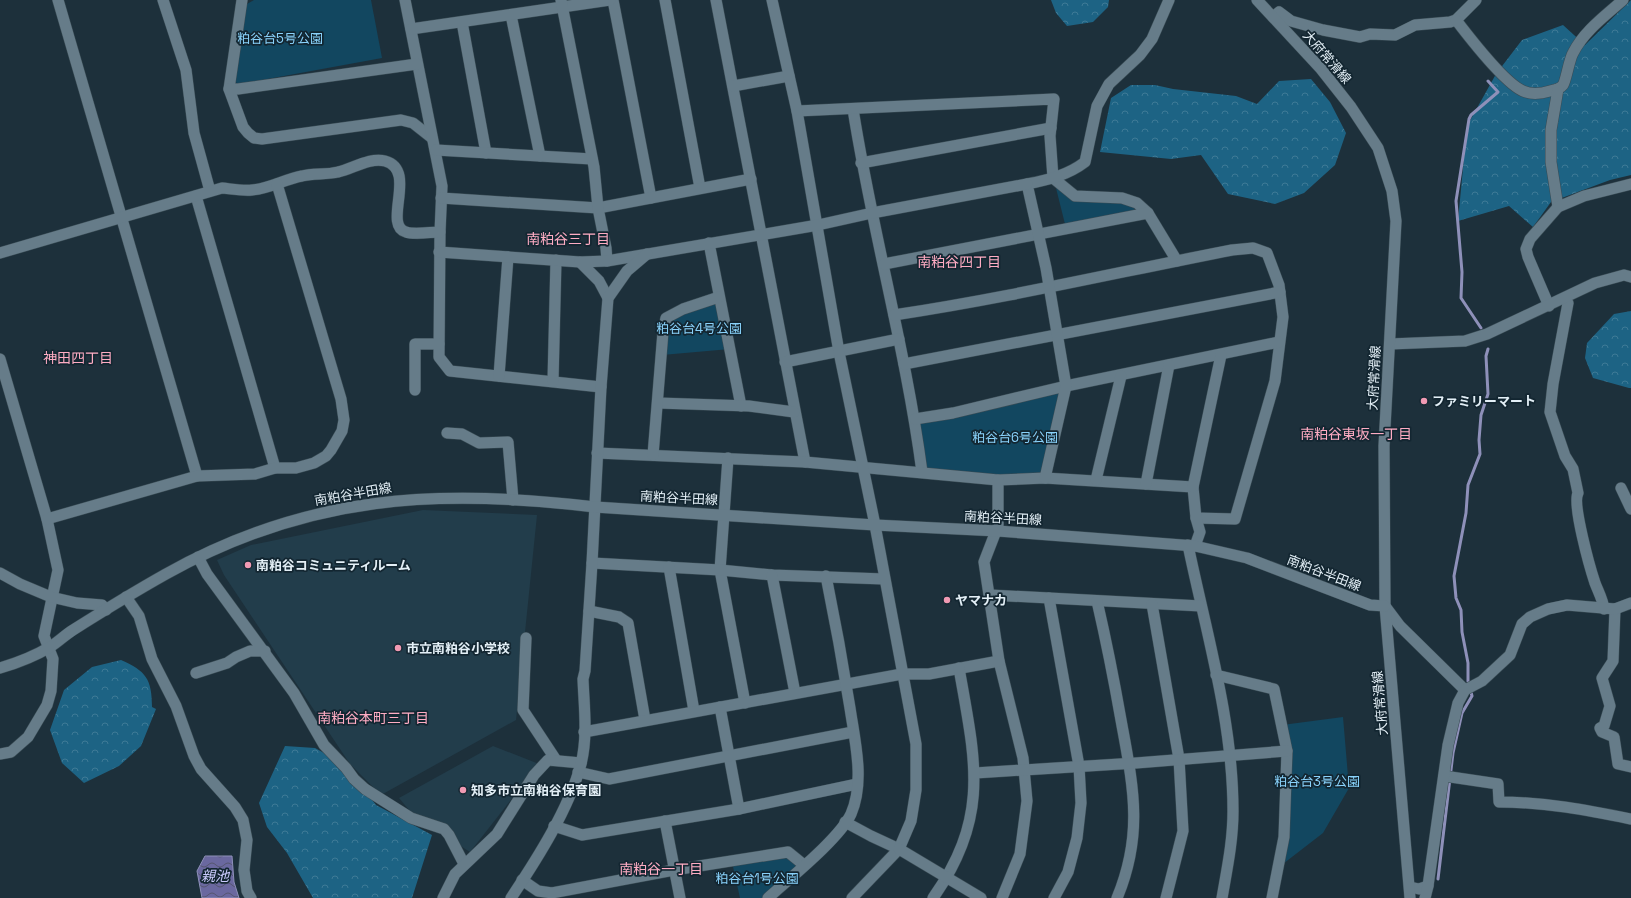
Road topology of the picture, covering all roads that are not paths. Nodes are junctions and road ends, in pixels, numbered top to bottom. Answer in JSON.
{"nodes":[{"id":1,"x":58,"y":0,"type":"edge"},
{"id":2,"x":163,"y":0,"type":"edge"},
{"id":3,"x":242,"y":0,"type":"edge"},
{"id":4,"x":405,"y":0,"type":"edge"},
{"id":5,"x":612,"y":0,"type":"edge"},
{"id":6,"x":665,"y":0,"type":"edge"},
{"id":7,"x":716,"y":0,"type":"edge"},
{"id":8,"x":772,"y":0,"type":"edge"},
{"id":9,"x":1169,"y":0,"type":"edge"},
{"id":10,"x":1257,"y":0,"type":"edge"},
{"id":11,"x":1476,"y":0,"type":"edge"},
{"id":12,"x":1623,"y":0,"type":"edge"},
{"id":13,"x":562,"y":4,"type":"edge"},
{"id":14,"x":512,"y":15,"type":"junction"},
{"id":15,"x":1273,"y":17,"type":"junction"},
{"id":16,"x":1456,"y":20,"type":"junction"},
{"id":17,"x":462,"y":22,"type":"junction"},
{"id":18,"x":410,"y":29,"type":"junction"},
{"id":19,"x":417,"y":64,"type":"junction"},
{"id":20,"x":789,"y":76,"type":"junction"},
{"id":21,"x":733,"y":86,"type":"junction"},
{"id":22,"x":229,"y":89,"type":"junction"},
{"id":23,"x":1558,"y":89,"type":"junction"},
{"id":24,"x":853,"y":109,"type":"junction"},
{"id":25,"x":798,"y":111,"type":"junction"},
{"id":26,"x":1051,"y":128,"type":"junction"},
{"id":27,"x":432,"y":138,"type":"junction"},
{"id":28,"x":436,"y":150,"type":"junction"},
{"id":29,"x":486,"y":153,"type":"junction"},
{"id":30,"x":540,"y":156,"type":"junction"},
{"id":31,"x":592,"y":159,"type":"junction"},
{"id":32,"x":861,"y":162,"type":"junction"},
{"id":33,"x":1053,"y":178,"type":"junction"},
{"id":34,"x":751,"y":179,"type":"junction"},
{"id":35,"x":277,"y":184,"type":"junction"},
{"id":36,"x":1028,"y":184,"type":"junction"},
{"id":37,"x":1631,"y":184,"type":"edge"},
{"id":38,"x":700,"y":188,"type":"junction"},
{"id":39,"x":210,"y":191,"type":"junction"},
{"id":40,"x":196,"y":196,"type":"junction"},
{"id":41,"x":441,"y":198,"type":"junction"},
{"id":42,"x":650,"y":198,"type":"junction"},
{"id":43,"x":1558,"y":207,"type":"junction"},
{"id":44,"x":598,"y":208,"type":"junction"},
{"id":45,"x":872,"y":213,"type":"junction"},
{"id":46,"x":1148,"y":213,"type":"junction"},
{"id":47,"x":122,"y":218,"type":"junction"},
{"id":48,"x":818,"y":225,"type":"junction"},
{"id":49,"x":440,"y":232,"type":"junction"},
{"id":50,"x":761,"y":235,"type":"junction"},
{"id":51,"x":1038,"y":235,"type":"junction"},
{"id":52,"x":710,"y":243,"type":"junction"},
{"id":53,"x":440,"y":252,"type":"junction"},
{"id":54,"x":0,"y":253,"type":"edge"},
{"id":55,"x":647,"y":254,"type":"junction"},
{"id":56,"x":508,"y":257,"type":"junction"},
{"id":57,"x":556,"y":260,"type":"junction"},
{"id":58,"x":607,"y":261,"type":"junction"},
{"id":59,"x":1177,"y":261,"type":"junction"},
{"id":60,"x":580,"y":262,"type":"junction"},
{"id":61,"x":884,"y":264,"type":"junction"},
{"id":62,"x":1629,"y":274,"type":"edge"},
{"id":63,"x":1048,"y":286,"type":"junction"},
{"id":64,"x":1280,"y":292,"type":"junction"},
{"id":65,"x":719,"y":297,"type":"junction"},
{"id":66,"x":608,"y":298,"type":"junction"},
{"id":67,"x":1568,"y":302,"type":"dead end"},
{"id":68,"x":1549,"y":306,"type":"junction"},
{"id":69,"x":894,"y":315,"type":"junction"},
{"id":70,"x":1056,"y":336,"type":"junction"},
{"id":71,"x":899,"y":339,"type":"junction"},
{"id":72,"x":1280,"y":342,"type":"junction"},
{"id":73,"x":439,"y":344,"type":"junction"},
{"id":74,"x":1390,"y":344,"type":"junction"},
{"id":75,"x":839,"y":352,"type":"junction"},
{"id":76,"x":1221,"y":354,"type":"junction"},
{"id":77,"x":0,"y":359,"type":"edge"},
{"id":78,"x":785,"y":362,"type":"junction"},
{"id":79,"x":904,"y":364,"type":"junction"},
{"id":80,"x":1169,"y":365,"type":"junction"},
{"id":81,"x":499,"y":376,"type":"junction"},
{"id":82,"x":1120,"y":376,"type":"junction"},
{"id":83,"x":553,"y":381,"type":"junction"},
{"id":84,"x":1066,"y":386,"type":"junction"},
{"id":85,"x":600,"y":387,"type":"junction"},
{"id":86,"x":415,"y":390,"type":"dead end"},
{"id":87,"x":658,"y":403,"type":"junction"},
{"id":88,"x":741,"y":406,"type":"junction"},
{"id":89,"x":794,"y":412,"type":"junction"},
{"id":90,"x":915,"y":419,"type":"junction"},
{"id":91,"x":447,"y":433,"type":"dead end"},
{"id":92,"x":597,"y":453,"type":"junction"},
{"id":93,"x":653,"y":454,"type":"junction"},
{"id":94,"x":728,"y":458,"type":"junction"},
{"id":95,"x":805,"y":462,"type":"junction"},
{"id":96,"x":275,"y":468,"type":"junction"},
{"id":97,"x":863,"y":468,"type":"junction"},
{"id":98,"x":922,"y":472,"type":"junction"},
{"id":99,"x":197,"y":476,"type":"junction"},
{"id":100,"x":1045,"y":478,"type":"junction"},
{"id":101,"x":998,"y":480,"type":"junction"},
{"id":102,"x":1096,"y":480,"type":"junction"},
{"id":103,"x":1146,"y":484,"type":"junction"},
{"id":104,"x":1193,"y":487,"type":"junction"},
{"id":105,"x":1622,"y":488,"type":"dead end"},
{"id":106,"x":513,"y":500,"type":"junction"},
{"id":107,"x":595,"y":507,"type":"junction"},
{"id":108,"x":1631,"y":509,"type":"edge"},
{"id":109,"x":725,"y":514,"type":"junction"},
{"id":110,"x":47,"y":518,"type":"junction"},
{"id":111,"x":1196,"y":518,"type":"junction"},
{"id":112,"x":876,"y":526,"type":"junction"},
{"id":113,"x":997,"y":531,"type":"junction"},
{"id":114,"x":1191,"y":546,"type":"junction"},
{"id":115,"x":198,"y":557,"type":"junction"},
{"id":116,"x":592,"y":563,"type":"junction"},
{"id":117,"x":669,"y":567,"type":"junction"},
{"id":118,"x":720,"y":570,"type":"junction"},
{"id":119,"x":0,"y":573,"type":"edge"},
{"id":120,"x":772,"y":575,"type":"junction"},
{"id":121,"x":826,"y":576,"type":"junction"},
{"id":122,"x":884,"y":579,"type":"junction"},
{"id":123,"x":990,"y":595,"type":"junction"},
{"id":124,"x":51,"y":597,"type":"junction"},
{"id":125,"x":126,"y":597,"type":"junction"},
{"id":126,"x":1049,"y":598,"type":"junction"},
{"id":127,"x":1097,"y":601,"type":"junction"},
{"id":128,"x":1631,"y":603,"type":"edge"},
{"id":129,"x":1152,"y":604,"type":"junction"},
{"id":130,"x":1200,"y":606,"type":"junction"},
{"id":131,"x":1385,"y":606,"type":"junction"},
{"id":132,"x":1609,"y":609,"type":"junction"},
{"id":133,"x":106,"y":610,"type":"junction"},
{"id":134,"x":589,"y":610,"type":"junction"},
{"id":135,"x":526,"y":638,"type":"dead end"},
{"id":136,"x":49,"y":648,"type":"junction"},
{"id":137,"x":264,"y":651,"type":"junction"},
{"id":138,"x":999,"y":661,"type":"junction"},
{"id":139,"x":0,"y":668,"type":"edge"},
{"id":140,"x":959,"y":668,"type":"junction"},
{"id":141,"x":196,"y":673,"type":"dead end"},
{"id":142,"x":902,"y":674,"type":"junction"},
{"id":143,"x":1216,"y":675,"type":"junction"},
{"id":144,"x":847,"y":683,"type":"junction"},
{"id":145,"x":1465,"y":690,"type":"junction"},
{"id":146,"x":795,"y":693,"type":"junction"},
{"id":147,"x":745,"y":703,"type":"junction"},
{"id":148,"x":720,"y":707,"type":"junction"},
{"id":149,"x":694,"y":712,"type":"junction"},
{"id":150,"x":645,"y":720,"type":"junction"},
{"id":151,"x":584,"y":732,"type":"junction"},
{"id":152,"x":853,"y":732,"type":"junction"},
{"id":153,"x":1287,"y":751,"type":"junction"},
{"id":154,"x":0,"y":754,"type":"edge"},
{"id":155,"x":1230,"y":755,"type":"junction"},
{"id":156,"x":729,"y":756,"type":"junction"},
{"id":157,"x":1179,"y":759,"type":"junction"},
{"id":158,"x":556,"y":760,"type":"junction"},
{"id":159,"x":1128,"y":762,"type":"junction"},
{"id":160,"x":1079,"y":766,"type":"junction"},
{"id":161,"x":1631,"y":767,"type":"edge"},
{"id":162,"x":579,"y":768,"type":"junction"},
{"id":163,"x":1024,"y":770,"type":"junction"},
{"id":164,"x":975,"y":773,"type":"junction"},
{"id":165,"x":1444,"y":776,"type":"junction"},
{"id":166,"x":858,"y":784,"type":"junction"},
{"id":167,"x":738,"y":809,"type":"junction"},
{"id":168,"x":1631,"y":819,"type":"edge"},
{"id":169,"x":665,"y":822,"type":"junction"},
{"id":170,"x":845,"y":822,"type":"junction"},
{"id":171,"x":554,"y":826,"type":"junction"},
{"id":172,"x":899,"y":849,"type":"junction"},
{"id":173,"x":464,"y":864,"type":"junction"},
{"id":174,"x":804,"y":865,"type":"junction"},
{"id":175,"x":674,"y":870,"type":"junction"},
{"id":176,"x":947,"y":878,"type":"junction"},
{"id":177,"x":522,"y":880,"type":"junction"},
{"id":178,"x":1428,"y":886,"type":"junction"},
{"id":179,"x":1410,"y":887,"type":"junction"},
{"id":180,"x":1169,"y":897,"type":"edge"},
{"id":181,"x":251,"y":898,"type":"edge"},
{"id":182,"x":443,"y":898,"type":"edge"},
{"id":183,"x":511,"y":898,"type":"edge"},
{"id":184,"x":680,"y":898,"type":"edge"},
{"id":185,"x":768,"y":898,"type":"edge"},
{"id":186,"x":852,"y":898,"type":"edge"},
{"id":187,"x":933,"y":898,"type":"edge"},
{"id":188,"x":981,"y":898,"type":"edge"},
{"id":189,"x":1002,"y":898,"type":"edge"},
{"id":190,"x":1054,"y":898,"type":"edge"},
{"id":191,"x":1117,"y":898,"type":"edge"},
{"id":192,"x":1222,"y":898,"type":"edge"},
{"id":193,"x":1272,"y":898,"type":"edge"},
{"id":194,"x":1410,"y":898,"type":"edge"},
{"id":195,"x":1425,"y":898,"type":"edge"}],
"edges":[{"from":1,"to":47,"type":"street"},
{"from":2,"to":39,"type":"street"},
{"from":3,"to":22,"type":"street"},
{"from":4,"to":18,"type":"street"},
{"from":5,"to":13,"type":"street"},
{"from":5,"to":42,"type":"street"},
{"from":6,"to":38,"type":"street"},
{"from":7,"to":21,"type":"street"},
{"from":8,"to":20,"type":"street"},
{"from":9,"to":33,"type":"street"},
{"from":10,"to":15,"type":"street","name":"大府常滑線"},
{"from":11,"to":16,"type":"street"},
{"from":12,"to":23,"type":"street"},
{"from":13,"to":14,"type":"street"},
{"from":13,"to":31,"type":"street"},
{"from":14,"to":17,"type":"street"},
{"from":14,"to":30,"type":"street"},
{"from":15,"to":16,"type":"street"},
{"from":15,"to":74,"type":"street","name":"大府常滑線"},
{"from":16,"to":23,"type":"street"},
{"from":17,"to":18,"type":"street"},
{"from":17,"to":29,"type":"street"},
{"from":18,"to":19,"type":"street"},
{"from":19,"to":22,"type":"street"},
{"from":19,"to":27,"type":"street"},
{"from":20,"to":21,"type":"street"},
{"from":20,"to":25,"type":"street"},
{"from":21,"to":34,"type":"street"},
{"from":22,"to":27,"type":"street"},
{"from":23,"to":43,"type":"street"},
{"from":24,"to":25,"type":"street"},
{"from":24,"to":26,"type":"street"},
{"from":24,"to":32,"type":"street"},
{"from":25,"to":48,"type":"street"},
{"from":26,"to":32,"type":"street"},
{"from":26,"to":33,"type":"street"},
{"from":27,"to":28,"type":"street"},
{"from":28,"to":29,"type":"street"},
{"from":28,"to":41,"type":"street"},
{"from":29,"to":30,"type":"street"},
{"from":30,"to":31,"type":"street"},
{"from":31,"to":44,"type":"street"},
{"from":32,"to":45,"type":"street"},
{"from":33,"to":36,"type":"street"},
{"from":33,"to":46,"type":"street"},
{"from":34,"to":38,"type":"street"},
{"from":34,"to":50,"type":"street"},
{"from":35,"to":39,"type":"street"},
{"from":35,"to":49,"type":"street"},
{"from":35,"to":96,"type":"street"},
{"from":36,"to":45,"type":"street"},
{"from":36,"to":51,"type":"street"},
{"from":37,"to":43,"type":"street"},
{"from":38,"to":42,"type":"street"},
{"from":39,"to":40,"type":"street"},
{"from":40,"to":47,"type":"street"},
{"from":40,"to":96,"type":"street"},
{"from":41,"to":44,"type":"street"},
{"from":41,"to":49,"type":"street"},
{"from":42,"to":44,"type":"street"},
{"from":43,"to":68,"type":"street"},
{"from":44,"to":58,"type":"street"},
{"from":45,"to":48,"type":"street"},
{"from":45,"to":61,"type":"street"},
{"from":46,"to":51,"type":"street"},
{"from":46,"to":59,"type":"street"},
{"from":47,"to":54,"type":"street"},
{"from":47,"to":99,"type":"street"},
{"from":48,"to":50,"type":"street"},
{"from":48,"to":75,"type":"street"},
{"from":49,"to":53,"type":"street"},
{"from":50,"to":52,"type":"street"},
{"from":50,"to":78,"type":"street"},
{"from":51,"to":61,"type":"street"},
{"from":51,"to":63,"type":"street"},
{"from":52,"to":55,"type":"street"},
{"from":52,"to":65,"type":"street"},
{"from":53,"to":56,"type":"street"},
{"from":53,"to":73,"type":"street"},
{"from":55,"to":58,"type":"street"},
{"from":55,"to":66,"type":"street"},
{"from":56,"to":57,"type":"street"},
{"from":56,"to":81,"type":"street"},
{"from":57,"to":60,"type":"street"},
{"from":57,"to":83,"type":"street"},
{"from":58,"to":60,"type":"street"},
{"from":59,"to":63,"type":"street"},
{"from":59,"to":64,"type":"street"},
{"from":60,"to":66,"type":"street"},
{"from":61,"to":69,"type":"street"},
{"from":62,"to":68,"type":"street"},
{"from":63,"to":69,"type":"street"},
{"from":63,"to":70,"type":"street"},
{"from":64,"to":70,"type":"street"},
{"from":64,"to":72,"type":"street"},
{"from":65,"to":87,"type":"street"},
{"from":65,"to":88,"type":"street"},
{"from":66,"to":85,"type":"street"},
{"from":67,"to":132,"type":"street"},
{"from":68,"to":74,"type":"street"},
{"from":69,"to":71,"type":"street"},
{"from":70,"to":79,"type":"street"},
{"from":70,"to":84,"type":"street"},
{"from":71,"to":75,"type":"street"},
{"from":71,"to":79,"type":"street"},
{"from":72,"to":76,"type":"street"},
{"from":72,"to":111,"type":"street"},
{"from":73,"to":81,"type":"street"},
{"from":73,"to":86,"type":"street"},
{"from":74,"to":131,"type":"street","name":"大府常滑線"},
{"from":75,"to":78,"type":"street"},
{"from":75,"to":97,"type":"street"},
{"from":76,"to":80,"type":"street"},
{"from":76,"to":104,"type":"street"},
{"from":77,"to":110,"type":"street"},
{"from":78,"to":89,"type":"street"},
{"from":79,"to":90,"type":"street"},
{"from":80,"to":82,"type":"street"},
{"from":80,"to":103,"type":"street"},
{"from":81,"to":83,"type":"street"},
{"from":82,"to":84,"type":"street"},
{"from":82,"to":102,"type":"street"},
{"from":83,"to":85,"type":"street"},
{"from":84,"to":90,"type":"street"},
{"from":84,"to":100,"type":"street"},
{"from":85,"to":92,"type":"street"},
{"from":87,"to":88,"type":"street"},
{"from":87,"to":93,"type":"street"},
{"from":88,"to":89,"type":"street"},
{"from":89,"to":95,"type":"street"},
{"from":90,"to":98,"type":"street"},
{"from":91,"to":106,"type":"street"},
{"from":92,"to":93,"type":"street"},
{"from":92,"to":107,"type":"street"},
{"from":93,"to":94,"type":"street"},
{"from":94,"to":95,"type":"street"},
{"from":94,"to":109,"type":"street"},
{"from":95,"to":97,"type":"street"},
{"from":96,"to":99,"type":"street"},
{"from":97,"to":98,"type":"street"},
{"from":97,"to":112,"type":"street"},
{"from":98,"to":101,"type":"street"},
{"from":99,"to":110,"type":"street"},
{"from":100,"to":101,"type":"street"},
{"from":100,"to":102,"type":"street"},
{"from":101,"to":113,"type":"street"},
{"from":102,"to":103,"type":"street"},
{"from":103,"to":104,"type":"street"},
{"from":104,"to":111,"type":"street"},
{"from":105,"to":108,"type":"street"},
{"from":106,"to":107,"type":"street","name":"南粕谷半田線"},
{"from":106,"to":115,"type":"street","name":"南粕谷半田線"},
{"from":107,"to":109,"type":"street","name":"南粕谷半田線"},
{"from":107,"to":116,"type":"street"},
{"from":109,"to":112,"type":"street","name":"南粕谷半田線"},
{"from":109,"to":118,"type":"street"},
{"from":110,"to":124,"type":"street"},
{"from":111,"to":114,"type":"street"},
{"from":112,"to":113,"type":"street","name":"南粕谷半田線"},
{"from":112,"to":122,"type":"street"},
{"from":113,"to":114,"type":"street","name":"南粕谷半田線"},
{"from":113,"to":123,"type":"street"},
{"from":114,"to":130,"type":"street"},
{"from":114,"to":131,"type":"street","name":"南粕谷半田線"},
{"from":115,"to":125,"type":"street","name":"南粕谷半田線"},
{"from":115,"to":137,"type":"street"},
{"from":116,"to":117,"type":"street"},
{"from":116,"to":134,"type":"street"},
{"from":117,"to":118,"type":"street"},
{"from":117,"to":149,"type":"street"},
{"from":118,"to":120,"type":"street"},
{"from":118,"to":147,"type":"street"},
{"from":119,"to":124,"type":"street"},
{"from":120,"to":121,"type":"street"},
{"from":120,"to":146,"type":"street"},
{"from":121,"to":122,"type":"street"},
{"from":121,"to":144,"type":"street"},
{"from":122,"to":142,"type":"street"},
{"from":123,"to":126,"type":"street"},
{"from":123,"to":138,"type":"street"},
{"from":124,"to":133,"type":"street"},
{"from":124,"to":136,"type":"street"},
{"from":125,"to":133,"type":"street","name":"南粕谷半田線"},
{"from":125,"to":181,"type":"street"},
{"from":126,"to":127,"type":"street"},
{"from":126,"to":160,"type":"street"},
{"from":127,"to":129,"type":"street"},
{"from":127,"to":159,"type":"street"},
{"from":128,"to":132,"type":"street"},
{"from":129,"to":130,"type":"street"},
{"from":129,"to":157,"type":"street"},
{"from":130,"to":143,"type":"street"},
{"from":131,"to":145,"type":"street"},
{"from":131,"to":179,"type":"street","name":"大府常滑線"},
{"from":132,"to":145,"type":"street"},
{"from":132,"to":161,"type":"street"},
{"from":133,"to":136,"type":"street","name":"南粕谷半田線"},
{"from":134,"to":150,"type":"street"},
{"from":134,"to":151,"type":"street"},
{"from":135,"to":158,"type":"street"},
{"from":136,"to":139,"type":"street","name":"南粕谷半田線"},
{"from":136,"to":154,"type":"street"},
{"from":137,"to":141,"type":"street"},
{"from":137,"to":173,"type":"street"},
{"from":138,"to":140,"type":"street"},
{"from":138,"to":163,"type":"street"},
{"from":140,"to":142,"type":"street"},
{"from":140,"to":164,"type":"street"},
{"from":142,"to":144,"type":"street"},
{"from":142,"to":172,"type":"street"},
{"from":143,"to":153,"type":"street"},
{"from":143,"to":155,"type":"street"},
{"from":144,"to":146,"type":"street"},
{"from":144,"to":152,"type":"street"},
{"from":145,"to":165,"type":"street"},
{"from":146,"to":147,"type":"street"},
{"from":147,"to":148,"type":"street"},
{"from":148,"to":149,"type":"street"},
{"from":148,"to":156,"type":"street"},
{"from":149,"to":150,"type":"street"},
{"from":150,"to":151,"type":"street"},
{"from":151,"to":162,"type":"street"},
{"from":152,"to":156,"type":"street"},
{"from":152,"to":166,"type":"street"},
{"from":153,"to":155,"type":"street"},
{"from":153,"to":193,"type":"street"},
{"from":155,"to":157,"type":"street"},
{"from":155,"to":192,"type":"street"},
{"from":156,"to":162,"type":"street"},
{"from":156,"to":167,"type":"street"},
{"from":157,"to":159,"type":"street"},
{"from":157,"to":180,"type":"street"},
{"from":158,"to":162,"type":"street"},
{"from":158,"to":173,"type":"street"},
{"from":159,"to":160,"type":"street"},
{"from":159,"to":191,"type":"street"},
{"from":160,"to":163,"type":"street"},
{"from":160,"to":190,"type":"street"},
{"from":162,"to":171,"type":"street"},
{"from":163,"to":164,"type":"street"},
{"from":163,"to":189,"type":"street"},
{"from":164,"to":176,"type":"street"},
{"from":165,"to":168,"type":"street"},
{"from":165,"to":178,"type":"street"},
{"from":166,"to":167,"type":"street"},
{"from":166,"to":170,"type":"street"},
{"from":167,"to":169,"type":"street"},
{"from":169,"to":171,"type":"street"},
{"from":169,"to":175,"type":"street"},
{"from":170,"to":172,"type":"street"},
{"from":170,"to":174,"type":"street"},
{"from":171,"to":177,"type":"street"},
{"from":172,"to":176,"type":"street"},
{"from":172,"to":186,"type":"street"},
{"from":173,"to":182,"type":"street"},
{"from":174,"to":175,"type":"street"},
{"from":174,"to":185,"type":"street"},
{"from":175,"to":177,"type":"street"},
{"from":175,"to":184,"type":"street"},
{"from":176,"to":187,"type":"street"},
{"from":176,"to":188,"type":"street"},
{"from":177,"to":183,"type":"street"},
{"from":178,"to":179,"type":"street"},
{"from":178,"to":195,"type":"street"},
{"from":179,"to":194,"type":"street","name":"大府常滑線"}]}
